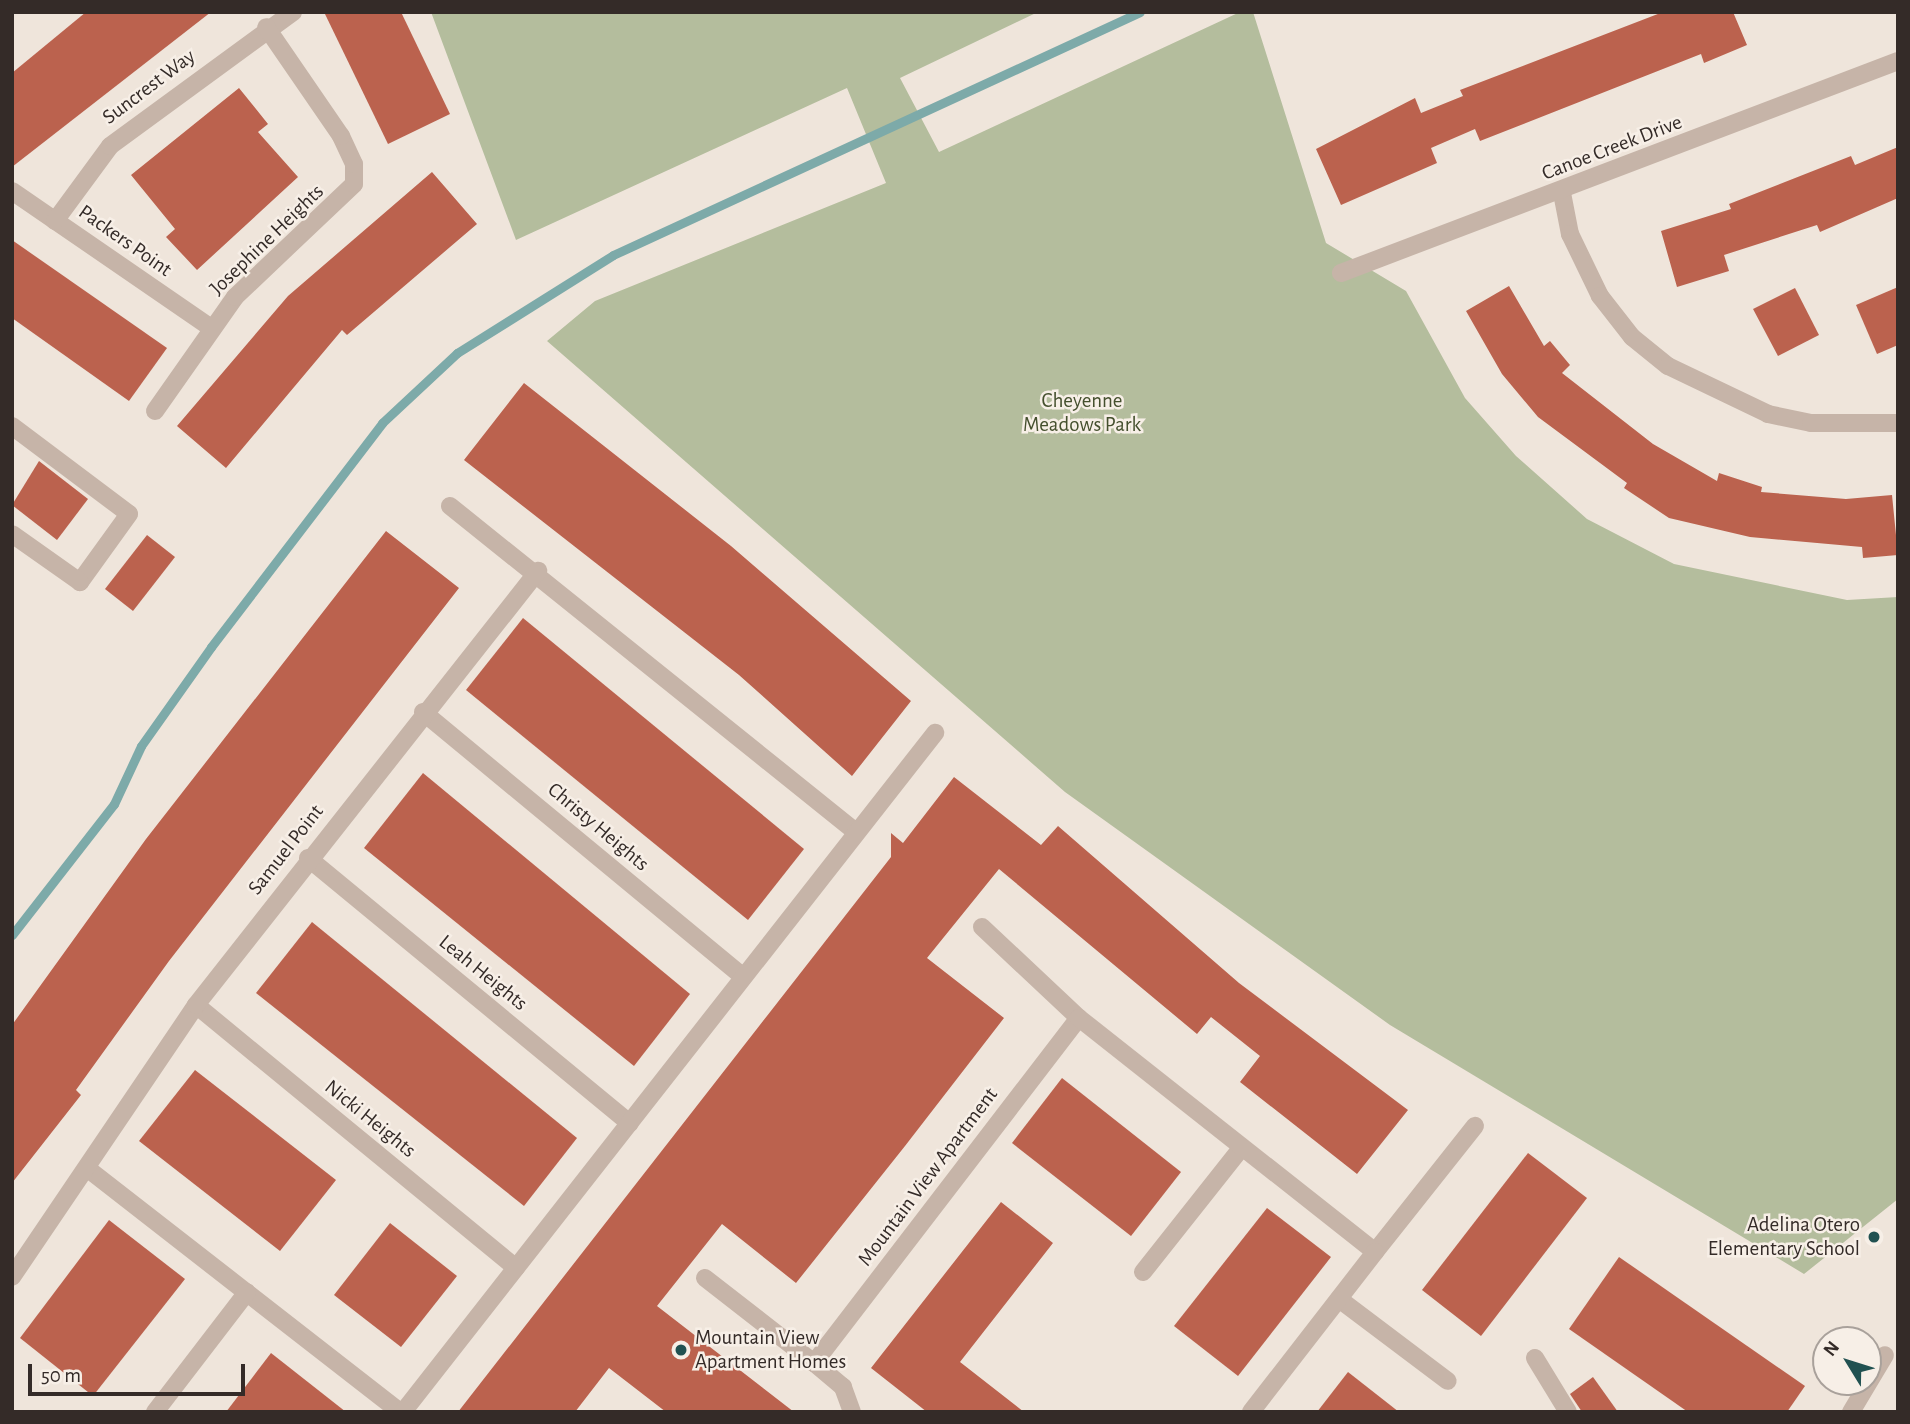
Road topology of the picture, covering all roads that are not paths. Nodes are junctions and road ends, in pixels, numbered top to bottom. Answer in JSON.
{"nodes":[{"id":1,"x":293,"y":12,"type":"edge"},
{"id":2,"x":266,"y":27,"type":"junction"},
{"id":3,"x":1898,"y":61,"type":"edge"},
{"id":4,"x":12,"y":191,"type":"edge"},
{"id":5,"x":1562,"y":193,"type":"junction"},
{"id":6,"x":55,"y":221,"type":"junction"},
{"id":7,"x":1341,"y":273,"type":"dead end"},
{"id":8,"x":211,"y":328,"type":"junction"},
{"id":9,"x":155,"y":411,"type":"dead end"},
{"id":10,"x":1898,"y":422,"type":"edge"},
{"id":11,"x":12,"y":426,"type":"edge"},
{"id":12,"x":450,"y":506,"type":"dead end"},
{"id":13,"x":12,"y":534,"type":"edge"},
{"id":14,"x":538,"y":570,"type":"junction"},
{"id":15,"x":423,"y":712,"type":"junction"},
{"id":16,"x":934,"y":733,"type":"dead end"},
{"id":17,"x":856,"y":832,"type":"junction"},
{"id":18,"x":308,"y":858,"type":"junction"},
{"id":19,"x":982,"y":926,"type":"dead end"},
{"id":20,"x":743,"y":977,"type":"junction"},
{"id":21,"x":196,"y":1005,"type":"junction"},
{"id":22,"x":1079,"y":1018,"type":"junction"},
{"id":23,"x":630,"y":1123,"type":"junction"},
{"id":24,"x":1475,"y":1126,"type":"dead end"},
{"id":25,"x":1242,"y":1147,"type":"junction"},
{"id":26,"x":88,"y":1169,"type":"junction"},
{"id":27,"x":1375,"y":1252,"type":"junction"},
{"id":28,"x":516,"y":1268,"type":"junction"},
{"id":29,"x":1143,"y":1272,"type":"dead end"},
{"id":30,"x":12,"y":1277,"type":"edge"},
{"id":31,"x":705,"y":1278,"type":"dead end"},
{"id":32,"x":247,"y":1292,"type":"junction"},
{"id":33,"x":1339,"y":1298,"type":"junction"},
{"id":34,"x":1885,"y":1354,"type":"dead end"},
{"id":35,"x":1535,"y":1358,"type":"dead end"},
{"id":36,"x":814,"y":1363,"type":"junction"},
{"id":37,"x":1448,"y":1381,"type":"dead end"},
{"id":38,"x":155,"y":1412,"type":"edge"},
{"id":39,"x":402,"y":1412,"type":"edge"},
{"id":40,"x":852,"y":1412,"type":"edge"},
{"id":41,"x":1251,"y":1412,"type":"edge"},
{"id":42,"x":1568,"y":1412,"type":"edge"},
{"id":43,"x":1851,"y":1412,"type":"edge"}],
"edges":[{"from":1,"to":2,"type":"street","name":"Suncrest Way"},
{"from":2,"to":6,"type":"street","name":"Suncrest Way"},
{"from":2,"to":8,"type":"street","name":"Josephine Heights"},
{"from":3,"to":5,"type":"street","name":"Canoe Creek Drive"},
{"from":4,"to":6,"type":"street","name":"Packers Point"},
{"from":5,"to":7,"type":"street","name":"Canoe Creek Drive"},
{"from":5,"to":10,"type":"street"},
{"from":6,"to":8,"type":"street","name":"Packers Point"},
{"from":8,"to":9,"type":"street","name":"Josephine Heights"},
{"from":11,"to":13,"type":"street"},
{"from":12,"to":14,"type":"street"},
{"from":14,"to":15,"type":"street","name":"Samuel Point"},
{"from":14,"to":17,"type":"street"},
{"from":15,"to":18,"type":"street","name":"Samuel Point"},
{"from":15,"to":20,"type":"street","name":"Christy Heights"},
{"from":16,"to":17,"type":"street"},
{"from":17,"to":20,"type":"street"},
{"from":18,"to":21,"type":"street","name":"Samuel Point"},
{"from":18,"to":23,"type":"street","name":"Leah Heights"},
{"from":19,"to":22,"type":"street"},
{"from":20,"to":23,"type":"street"},
{"from":21,"to":26,"type":"street","name":"Samuel Point"},
{"from":21,"to":28,"type":"street","name":"Nicki Heights"},
{"from":22,"to":25,"type":"street"},
{"from":22,"to":36,"type":"street","name":"Mountain View Apartment"},
{"from":23,"to":28,"type":"street"},
{"from":24,"to":27,"type":"street"},
{"from":25,"to":27,"type":"street"},
{"from":25,"to":29,"type":"street"},
{"from":26,"to":30,"type":"street","name":"Samuel Point"},
{"from":26,"to":32,"type":"street"},
{"from":27,"to":33,"type":"street"},
{"from":28,"to":39,"type":"street"},
{"from":31,"to":36,"type":"street"},
{"from":32,"to":38,"type":"street"},
{"from":32,"to":39,"type":"street"},
{"from":33,"to":37,"type":"street"},
{"from":33,"to":41,"type":"street"},
{"from":34,"to":43,"type":"street"},
{"from":35,"to":42,"type":"street"},
{"from":36,"to":40,"type":"street"}]}
